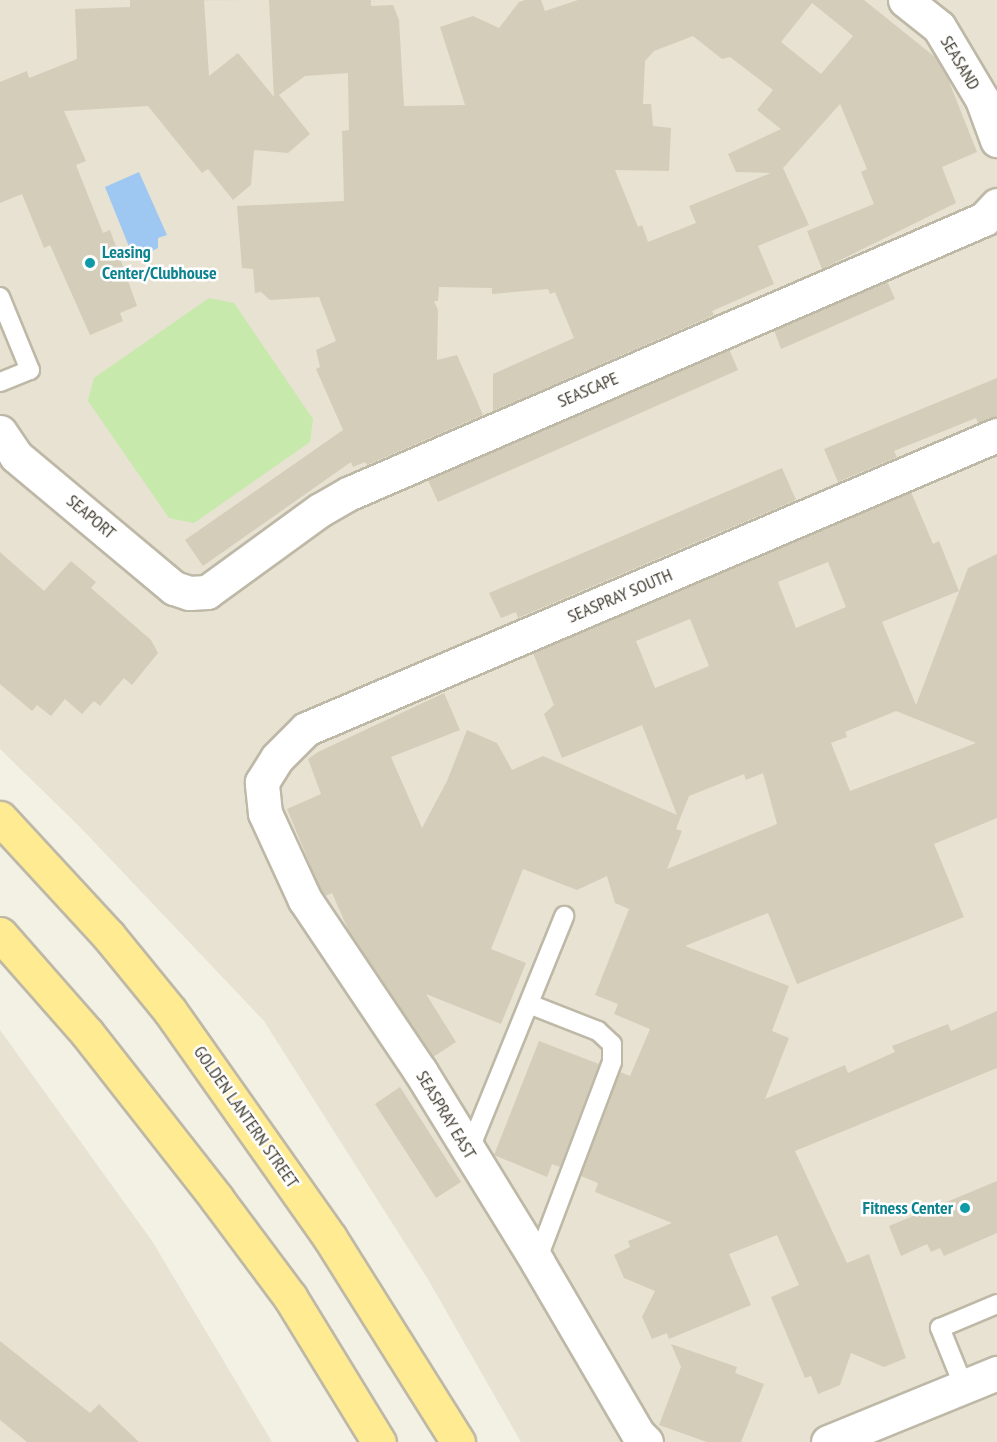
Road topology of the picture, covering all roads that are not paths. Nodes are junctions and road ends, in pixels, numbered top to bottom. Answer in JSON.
{"nodes":[{"id":1,"x":905,"y":0,"type":"edge"},
{"id":2,"x":997,"y":140,"type":"edge"},
{"id":3,"x":997,"y":205,"type":"edge"},
{"id":4,"x":0,"y":297,"type":"edge"},
{"id":5,"x":0,"y":382,"type":"edge"},
{"id":6,"x":0,"y":432,"type":"edge"},
{"id":7,"x":997,"y":435,"type":"edge"},
{"id":8,"x":189,"y":593,"type":"joint"},
{"id":9,"x":262,"y":782,"type":"joint"},
{"id":10,"x":0,"y":818,"type":"edge"},
{"id":11,"x":564,"y":916,"type":"dead end"},
{"id":12,"x":0,"y":934,"type":"edge"},
{"id":13,"x":529,"y":1004,"type":"junction"},
{"id":14,"x":468,"y":1152,"type":"junction"},
{"id":15,"x":537,"y":1261,"type":"junction"},
{"id":16,"x":997,"y":1304,"type":"edge"},
{"id":17,"x":997,"y":1373,"type":"edge"},
{"id":18,"x":964,"y":1387,"type":"junction"},
{"id":19,"x":379,"y":1442,"type":"edge"},
{"id":20,"x":458,"y":1442,"type":"edge"},
{"id":21,"x":646,"y":1442,"type":"edge"},
{"id":22,"x":828,"y":1442,"type":"edge"}],
"edges":[{"from":1,"to":2,"type":"street","name":"SEASAND"},
{"from":3,"to":8,"type":"street","name":"SEASCAPE"},
{"from":4,"to":5,"type":"lane"},
{"from":6,"to":8,"type":"street","name":"SEAPORT"},
{"from":7,"to":9,"type":"street","name":"SEASPRAY SOUTH"},
{"from":9,"to":14,"type":"street","name":"SEASPRAY EAST"},
{"from":10,"to":20,"type":"main road","name":"GOLDEN LANTERN STREET"},
{"from":11,"to":13,"type":"lane"},
{"from":12,"to":19,"type":"main road"},
{"from":13,"to":14,"type":"lane"},
{"from":13,"to":15,"type":"lane"},
{"from":14,"to":15,"type":"street","name":"SEASPRAY EAST"},
{"from":15,"to":21,"type":"street","name":"SEASPRAY EAST"},
{"from":16,"to":18,"type":"lane"},
{"from":17,"to":18,"type":"street"},
{"from":18,"to":22,"type":"street"}]}
